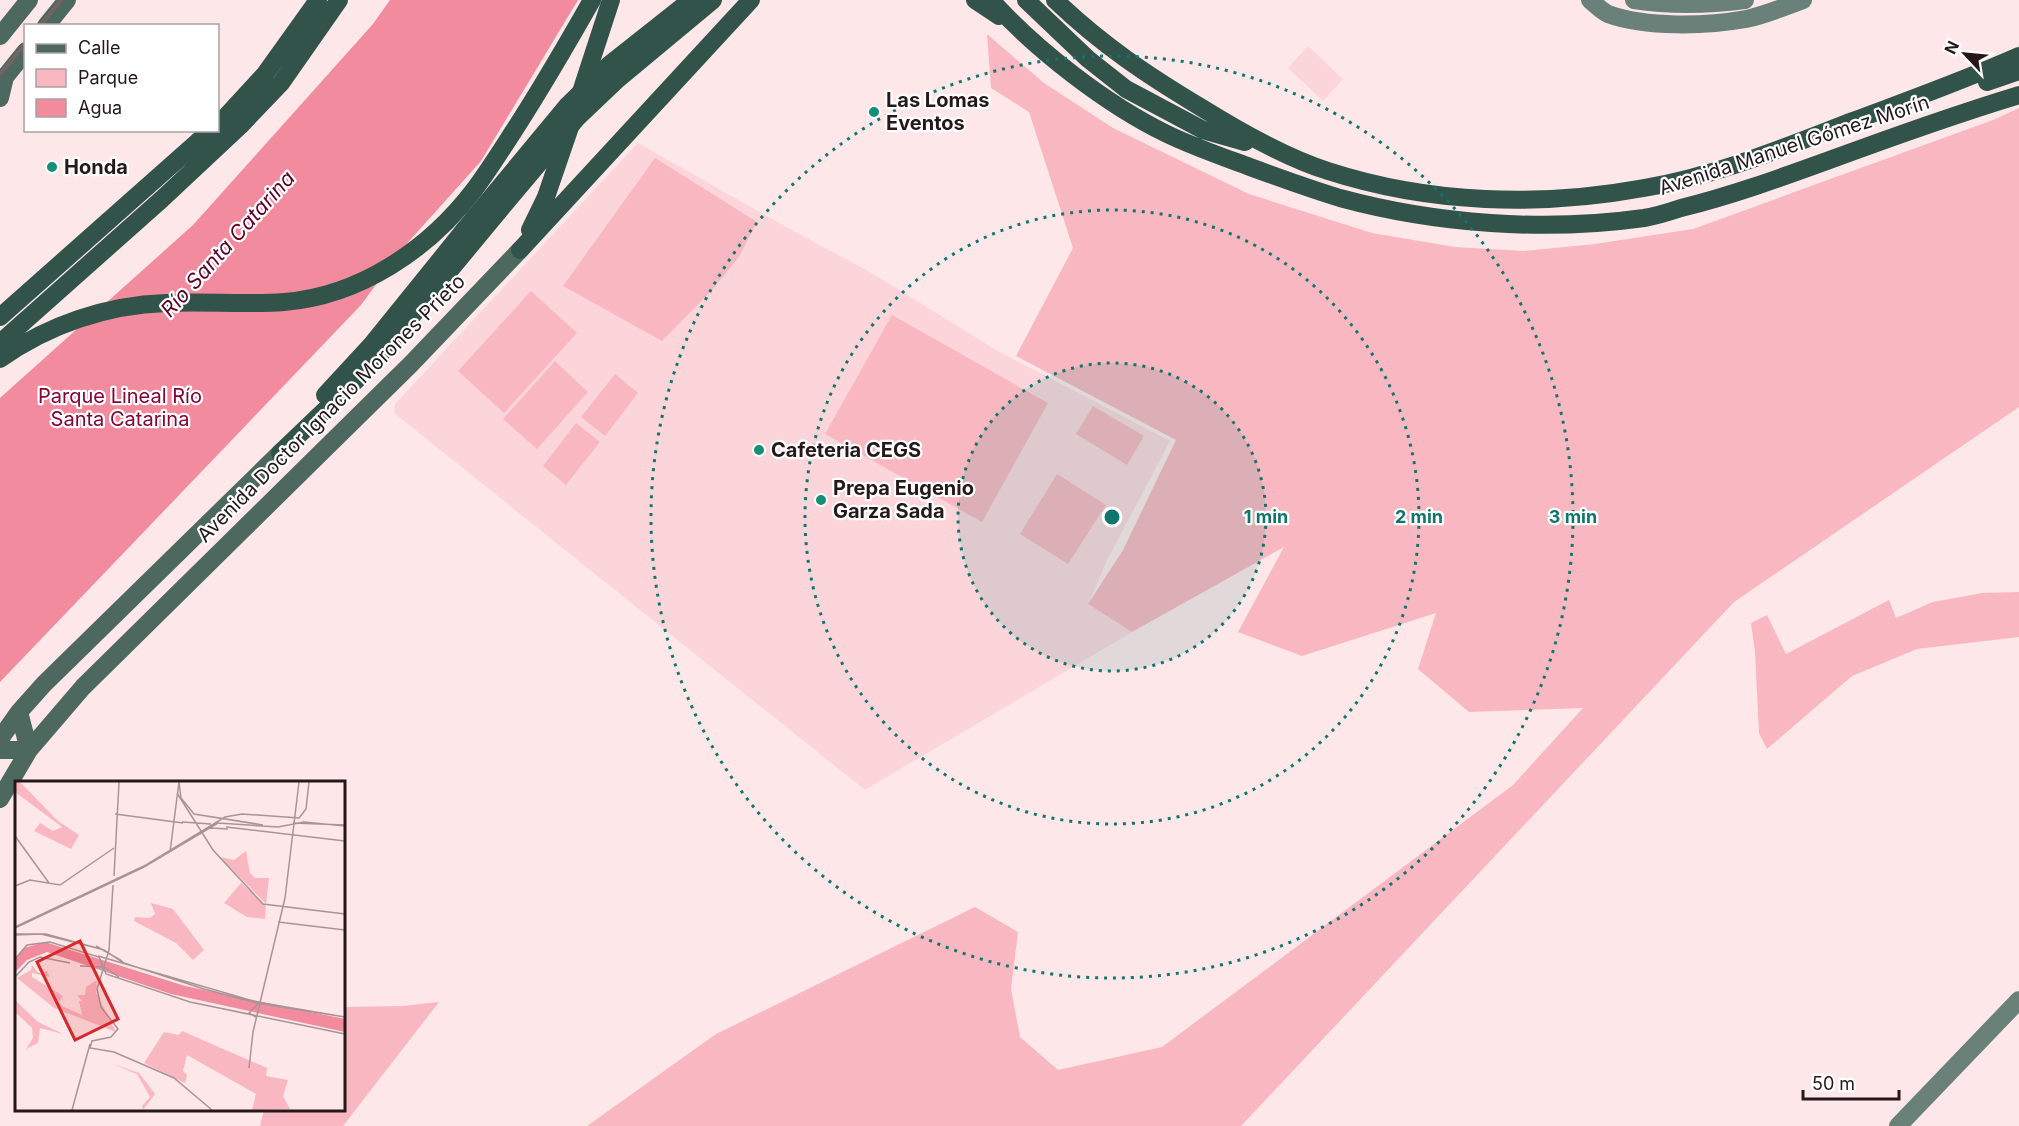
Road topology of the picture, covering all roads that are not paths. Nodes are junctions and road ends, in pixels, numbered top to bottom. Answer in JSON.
{"nodes":[{"id":1,"x":29,"y":0,"type":"edge"},
{"id":2,"x":68,"y":0,"type":"edge"},
{"id":3,"x":80,"y":0,"type":"edge"},
{"id":4,"x":318,"y":0,"type":"edge"},
{"id":5,"x":339,"y":0,"type":"edge"},
{"id":6,"x":592,"y":0,"type":"edge"},
{"id":7,"x":611,"y":0,"type":"edge"},
{"id":8,"x":691,"y":0,"type":"edge"},
{"id":9,"x":713,"y":0,"type":"edge"},
{"id":10,"x":751,"y":0,"type":"edge"},
{"id":11,"x":975,"y":0,"type":"edge"},
{"id":12,"x":991,"y":0,"type":"edge"},
{"id":13,"x":1026,"y":0,"type":"edge"},
{"id":14,"x":1055,"y":0,"type":"edge"},
{"id":15,"x":1590,"y":0,"type":"edge"},
{"id":16,"x":1634,"y":0,"type":"edge"},
{"id":17,"x":1745,"y":0,"type":"edge"},
{"id":18,"x":1803,"y":0,"type":"edge"},
{"id":19,"x":48,"y":24,"type":"edge"},
{"id":20,"x":62,"y":24,"type":"edge"},
{"id":21,"x":1016,"y":27,"type":"junction"},
{"id":22,"x":0,"y":36,"type":"edge"},
{"id":23,"x":24,"y":53,"type":"edge"},
{"id":24,"x":2019,"y":56,"type":"edge"},
{"id":25,"x":2019,"y":71,"type":"edge"},
{"id":26,"x":24,"y":72,"type":"edge"},
{"id":27,"x":2019,"y":95,"type":"edge"},
{"id":28,"x":0,"y":100,"type":"edge"},
{"id":29,"x":1904,"y":102,"type":"junction"},
{"id":30,"x":219,"y":124,"type":"edge"},
{"id":31,"x":209,"y":132,"type":"edge"},
{"id":32,"x":1283,"y":152,"type":"junction"},
{"id":33,"x":520,"y":250,"type":"junction"},
{"id":34,"x":0,"y":316,"type":"edge"},
{"id":35,"x":0,"y":343,"type":"edge"},
{"id":36,"x":0,"y":359,"type":"edge"},
{"id":37,"x":280,"y":453,"type":"junction"},
{"id":38,"x":19,"y":712,"type":"junction"},
{"id":39,"x":0,"y":739,"type":"edge"},
{"id":40,"x":0,"y":750,"type":"edge"},
{"id":41,"x":29,"y":750,"type":"junction"},
{"id":42,"x":0,"y":799,"type":"edge"},
{"id":43,"x":2019,"y":1000,"type":"edge"},
{"id":44,"x":1898,"y":1126,"type":"edge"}],
"edges":[{"from":1,"to":22,"type":"main road"},
{"from":2,"to":19,"type":"main road"},
{"from":3,"to":20,"type":"main road"},
{"from":4,"to":30,"type":"highway"},
{"from":5,"to":35,"type":"highway"},
{"from":6,"to":36,"type":"highway"},
{"from":7,"to":33,"type":"highway","name":"Avenida Doctor Ignacio Morones Prieto"},
{"from":8,"to":37,"type":"highway","bridge":true},
{"from":9,"to":37,"type":"highway","bridge":true},
{"from":10,"to":33,"type":"highway"},
{"from":11,"to":21,"type":"highway"},
{"from":12,"to":21,"type":"highway","name":"Avenida Manuel Gómez Morín"},
{"from":13,"to":32,"type":"highway"},
{"from":14,"to":32,"type":"highway","name":"Avenida Manuel Gómez Morín"},
{"from":15,"to":18,"type":"street"},
{"from":16,"to":17,"type":"street"},
{"from":21,"to":27,"type":"highway","name":"Avenida Manuel Gómez Morín"},
{"from":23,"to":28,"type":"main road"},
{"from":24,"to":29,"type":"highway","name":"Avenida Manuel Gómez Morín"},
{"from":25,"to":29,"type":"highway"},
{"from":26,"to":28,"type":"main road"},
{"from":29,"to":32,"type":"highway","name":"Avenida Manuel Gómez Morín"},
{"from":31,"to":34,"type":"highway"},
{"from":33,"to":41,"type":"main road","name":"Avenida Doctor Ignacio Morones Prieto"},
{"from":37,"to":38,"type":"main road","name":"Avenida Doctor Ignacio Morones Prieto"},
{"from":38,"to":39,"type":"main road","name":"Avenida Doctor Ignacio Morones Prieto"},
{"from":38,"to":41,"type":"main road"},
{"from":40,"to":41,"type":"main road"},
{"from":41,"to":42,"type":"main road","name":"Avenida Doctor Ignacio Morones Prieto"},
{"from":43,"to":44,"type":"street"}]}
